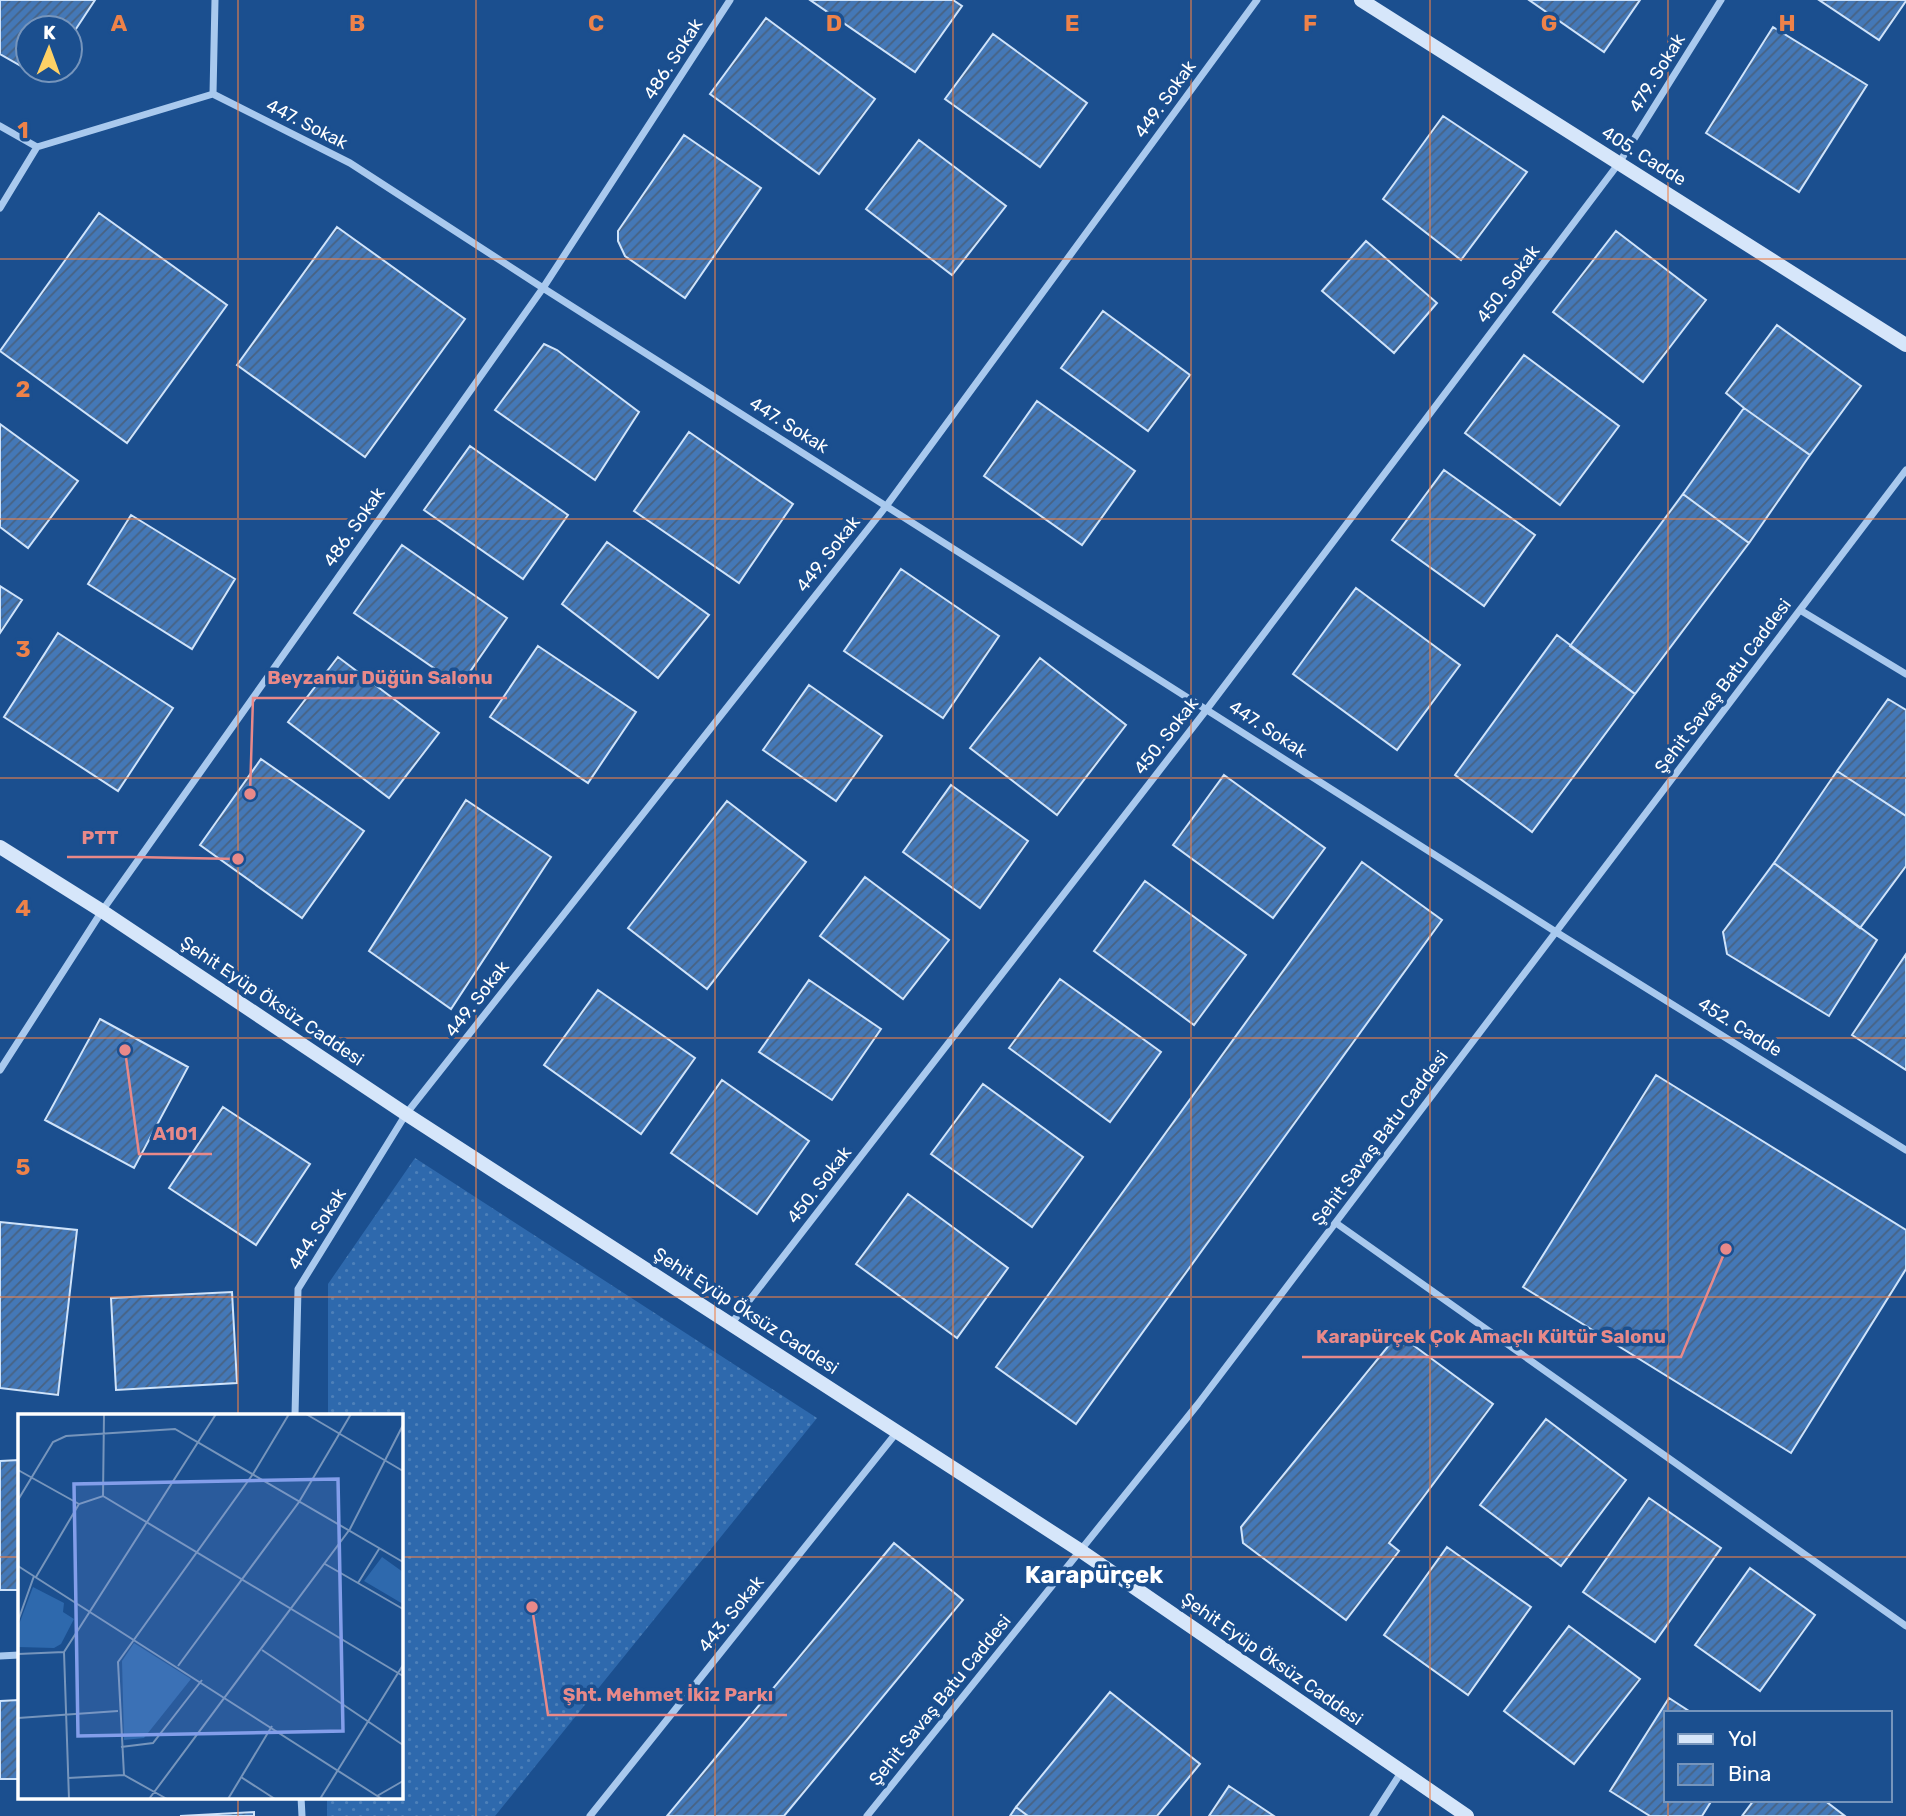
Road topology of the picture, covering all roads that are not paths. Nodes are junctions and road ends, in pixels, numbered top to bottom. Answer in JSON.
{"nodes":[{"id":1,"x":215,"y":0,"type":"edge"},
{"id":2,"x":730,"y":0,"type":"edge"},
{"id":3,"x":1257,"y":0,"type":"edge"},
{"id":4,"x":1361,"y":0,"type":"edge"},
{"id":5,"x":1721,"y":0,"type":"edge"},
{"id":6,"x":213,"y":94,"type":"junction"},
{"id":7,"x":0,"y":127,"type":"edge"},
{"id":8,"x":37,"y":147,"type":"junction"},
{"id":9,"x":1619,"y":163,"type":"junction"},
{"id":10,"x":0,"y":208,"type":"edge"},
{"id":11,"x":543,"y":288,"type":"junction"},
{"id":12,"x":1906,"y":345,"type":"edge"},
{"id":13,"x":1906,"y":470,"type":"edge"},
{"id":14,"x":887,"y":505,"type":"junction"},
{"id":15,"x":1800,"y":610,"type":"junction"},
{"id":16,"x":1906,"y":674,"type":"edge"},
{"id":17,"x":1207,"y":709,"type":"junction"},
{"id":18,"x":0,"y":847,"type":"edge"},
{"id":19,"x":102,"y":911,"type":"junction"},
{"id":20,"x":1556,"y":932,"type":"junction"},
{"id":21,"x":0,"y":1070,"type":"edge"},
{"id":22,"x":406,"y":1114,"type":"junction"},
{"id":23,"x":1906,"y":1150,"type":"edge"},
{"id":24,"x":1336,"y":1223,"type":"junction"},
{"id":25,"x":731,"y":1324,"type":"junction"},
{"id":26,"x":295,"y":1414,"type":"edge"},
{"id":27,"x":897,"y":1432,"type":"junction"},
{"id":28,"x":1081,"y":1551,"type":"junction"},
{"id":29,"x":1906,"y":1626,"type":"edge"},
{"id":30,"x":18,"y":1655,"type":"edge"},
{"id":31,"x":0,"y":1656,"type":"edge"},
{"id":32,"x":1402,"y":1771,"type":"junction"},
{"id":33,"x":301,"y":1798,"type":"edge"},
{"id":34,"x":302,"y":1816,"type":"edge"},
{"id":35,"x":590,"y":1816,"type":"edge"},
{"id":36,"x":867,"y":1816,"type":"edge"},
{"id":37,"x":1373,"y":1816,"type":"edge"},
{"id":38,"x":1466,"y":1816,"type":"edge"}],
"edges":[{"from":1,"to":6,"type":"street"},
{"from":2,"to":11,"type":"street","name":"486. Sokak"},
{"from":3,"to":14,"type":"street","name":"449. Sokak"},
{"from":4,"to":9,"type":"street","name":"405. Cadde"},
{"from":5,"to":9,"type":"street","name":"479. Sokak"},
{"from":6,"to":8,"type":"street"},
{"from":6,"to":11,"type":"street","name":"447. Sokak"},
{"from":7,"to":8,"type":"street"},
{"from":8,"to":10,"type":"street"},
{"from":9,"to":12,"type":"street","name":"405. Cadde"},
{"from":9,"to":17,"type":"street","name":"450. Sokak"},
{"from":11,"to":14,"type":"street","name":"447. Sokak"},
{"from":11,"to":19,"type":"street","name":"486. Sokak"},
{"from":13,"to":15,"type":"street","name":"Şehit Savaş Batu Caddesi"},
{"from":14,"to":17,"type":"street","name":"447. Sokak"},
{"from":14,"to":22,"type":"street","name":"449. Sokak"},
{"from":15,"to":16,"type":"street"},
{"from":15,"to":20,"type":"street","name":"Şehit Savaş Batu Caddesi"},
{"from":17,"to":20,"type":"street","name":"447. Sokak"},
{"from":17,"to":25,"type":"street","name":"450. Sokak"},
{"from":18,"to":19,"type":"street","name":"Şehit Eyüp Öksüz Caddesi"},
{"from":19,"to":21,"type":"street","name":"486. Sokak"},
{"from":19,"to":22,"type":"street","name":"Şehit Eyüp Öksüz Caddesi"},
{"from":20,"to":23,"type":"street","name":"452. Cadde"},
{"from":20,"to":24,"type":"street","name":"Şehit Savaş Batu Caddesi"},
{"from":22,"to":25,"type":"street","name":"Şehit Eyüp Öksüz Caddesi"},
{"from":22,"to":26,"type":"street","name":"444. Sokak"},
{"from":24,"to":28,"type":"street","name":"Şehit Savaş Batu Caddesi"},
{"from":24,"to":29,"type":"street"},
{"from":25,"to":27,"type":"street","name":"Şehit Eyüp Öksüz Caddesi"},
{"from":27,"to":28,"type":"street","name":"Şehit Eyüp Öksüz Caddesi"},
{"from":27,"to":35,"type":"street","name":"443. Sokak"},
{"from":28,"to":32,"type":"street","name":"Şehit Eyüp Öksüz Caddesi"},
{"from":28,"to":36,"type":"street","name":"Şehit Savaş Batu Caddesi"},
{"from":30,"to":31,"type":"street"},
{"from":32,"to":37,"type":"street"},
{"from":32,"to":38,"type":"street","name":"Şehit Eyüp Öksüz Caddesi"},
{"from":33,"to":34,"type":"street"}]}
